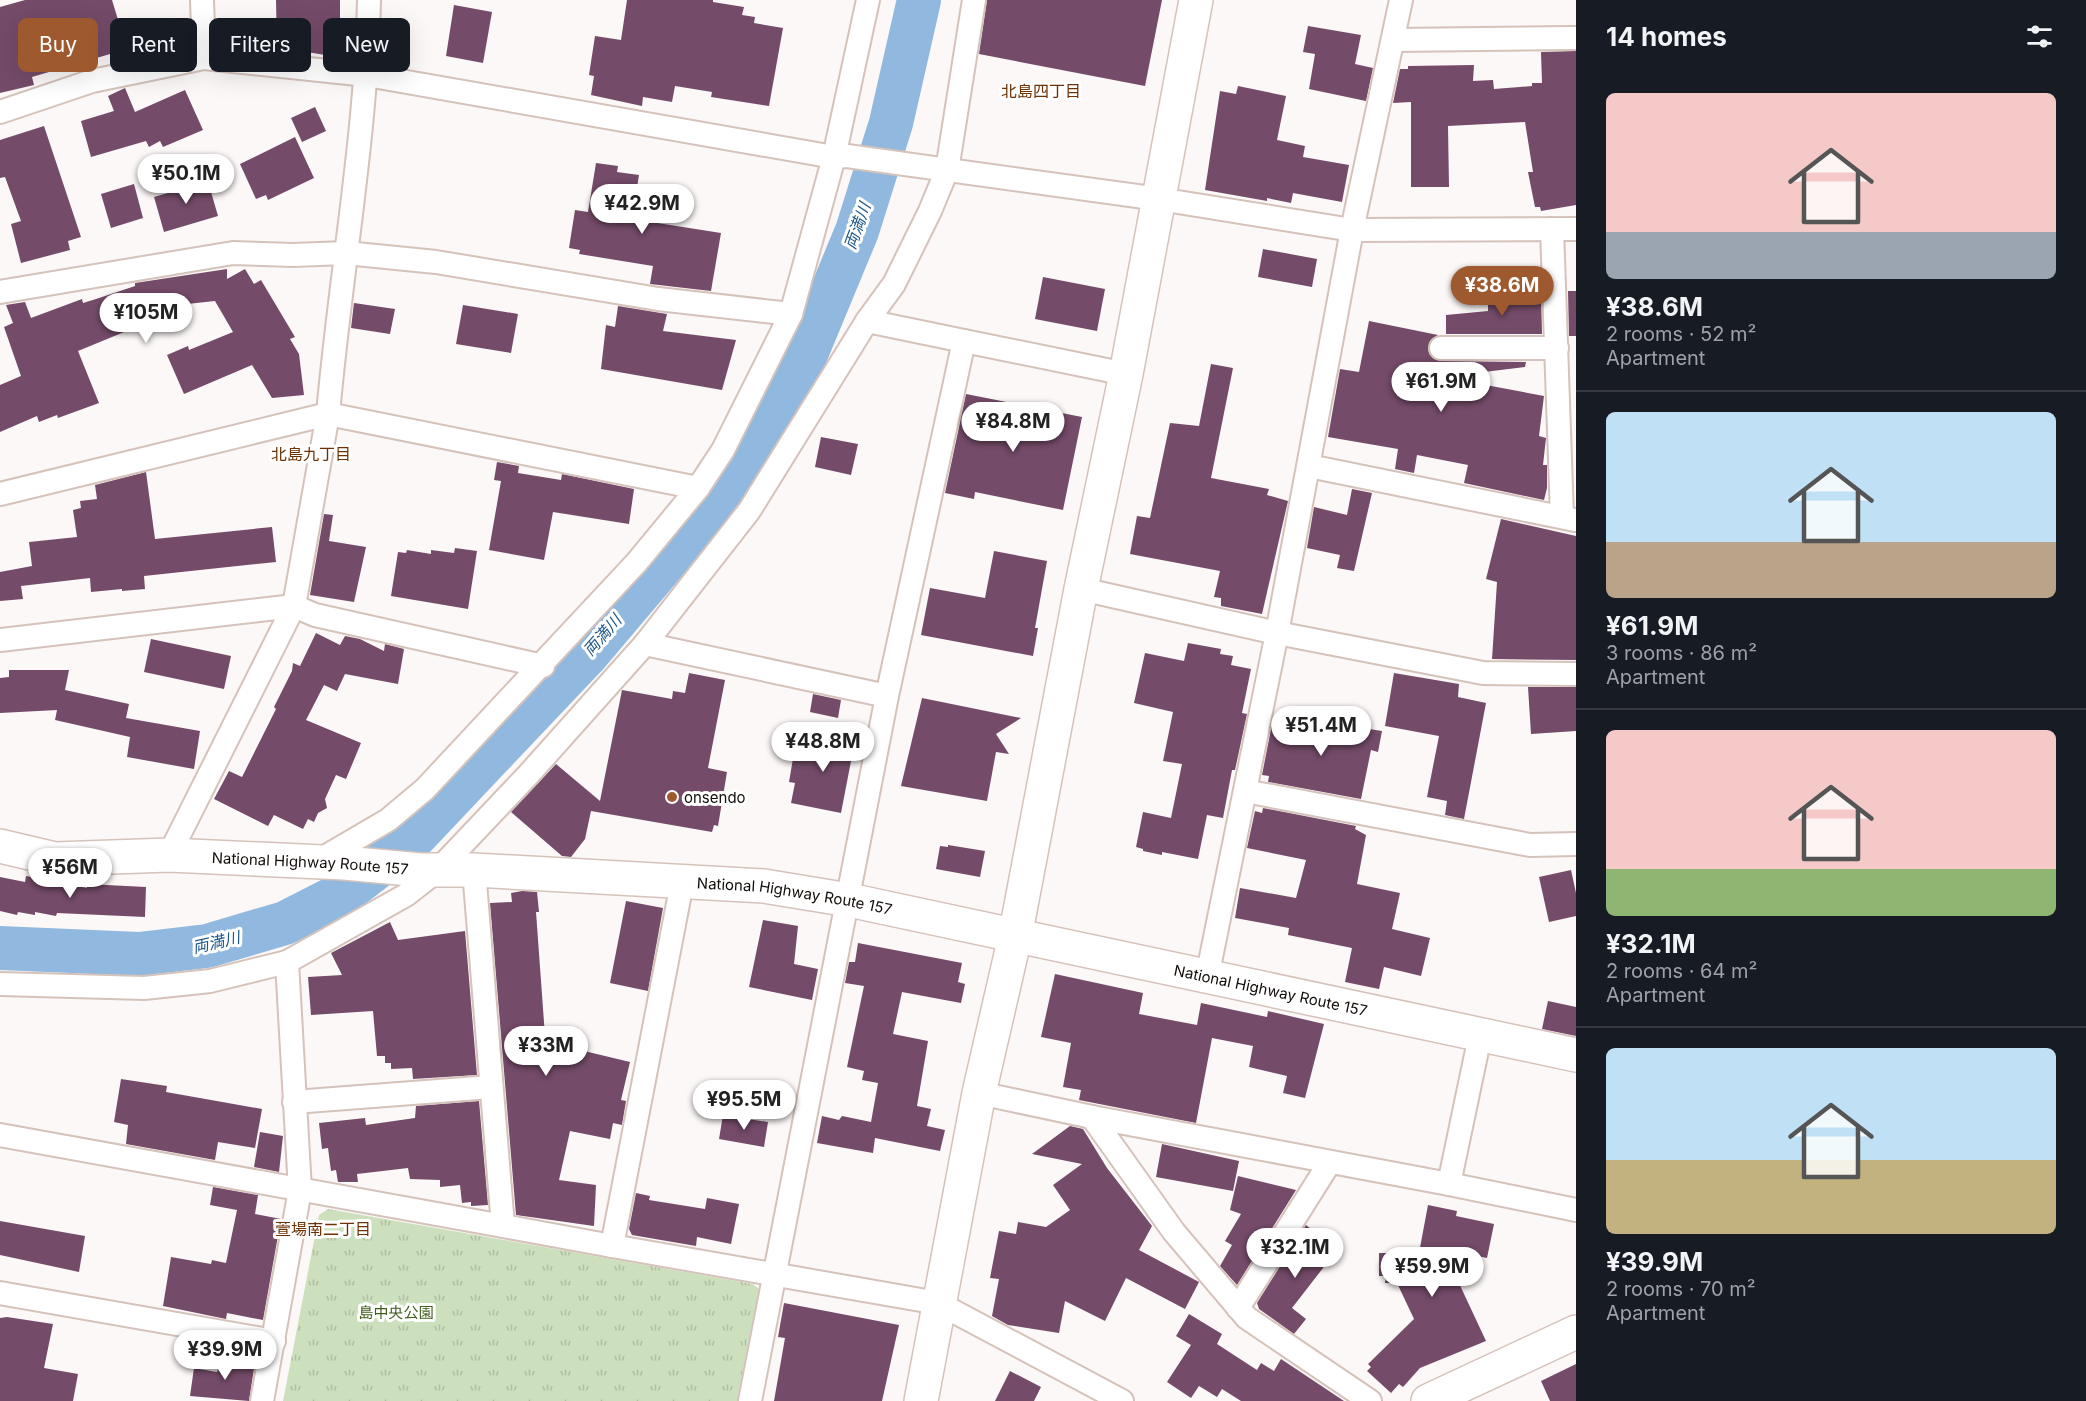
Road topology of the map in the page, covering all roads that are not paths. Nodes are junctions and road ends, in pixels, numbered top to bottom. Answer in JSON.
{"nodes":[{"id":1,"x":202,"y":0,"type":"edge"},
{"id":2,"x":369,"y":0,"type":"edge"},
{"id":3,"x":868,"y":0,"type":"edge"},
{"id":4,"x":974,"y":0,"type":"edge"},
{"id":5,"x":1196,"y":0,"type":"edge"},
{"id":6,"x":1401,"y":0,"type":"edge"},
{"id":7,"x":1576,"y":38,"type":"edge"},
{"id":8,"x":1394,"y":40,"type":"junction"},
{"id":9,"x":204,"y":58,"type":"junction"},
{"id":10,"x":367,"y":75,"type":"junction"},
{"id":11,"x":0,"y":112,"type":"edge"},
{"id":12,"x":841,"y":157,"type":"junction"},
{"id":13,"x":947,"y":170,"type":"junction"},
{"id":14,"x":1159,"y":199,"type":"junction"},
{"id":15,"x":1552,"y":229,"type":"junction"},
{"id":16,"x":1576,"y":229,"type":"edge"},
{"id":17,"x":1352,"y":231,"type":"junction"},
{"id":18,"x":346,"y":252,"type":"junction"},
{"id":19,"x":0,"y":292,"type":"edge"},
{"id":20,"x":792,"y":314,"type":"junction"},
{"id":21,"x":867,"y":321,"type":"junction"},
{"id":22,"x":964,"y":341,"type":"junction"},
{"id":23,"x":1441,"y":348,"type":"dead end"},
{"id":24,"x":1557,"y":348,"type":"junction"},
{"id":25,"x":1126,"y":374,"type":"junction"},
{"id":26,"x":328,"y":414,"type":"junction"},
{"id":27,"x":1309,"y":466,"type":"junction"},
{"id":28,"x":698,"y":488,"type":"junction"},
{"id":29,"x":0,"y":494,"type":"edge"},
{"id":30,"x":1569,"y":518,"type":"edge"},
{"id":31,"x":1081,"y":589,"type":"junction"},
{"id":32,"x":294,"y":606,"type":"junction"},
{"id":33,"x":1277,"y":633,"type":"junction"},
{"id":34,"x":0,"y":640,"type":"edge"},
{"id":35,"x":645,"y":644,"type":"junction"},
{"id":36,"x":543,"y":666,"type":"junction"},
{"id":37,"x":1576,"y":674,"type":"edge"},
{"id":38,"x":887,"y":696,"type":"junction"},
{"id":39,"x":1245,"y":791,"type":"junction"},
{"id":40,"x":1576,"y":844,"type":"edge"},
{"id":41,"x":0,"y":846,"type":"edge"},
{"id":42,"x":169,"y":855,"type":"junction"},
{"id":43,"x":331,"y":863,"type":"junction"},
{"id":44,"x":429,"y":870,"type":"junction"},
{"id":45,"x":474,"y":870,"type":"junction"},
{"id":46,"x":681,"y":883,"type":"junction"},
{"id":47,"x":849,"y":900,"type":"junction"},
{"id":48,"x":1015,"y":937,"type":"junction"},
{"id":49,"x":286,"y":962,"type":"junction"},
{"id":50,"x":1207,"y":978,"type":"junction"},
{"id":51,"x":0,"y":984,"type":"edge"},
{"id":52,"x":1480,"y":1036,"type":"junction"},
{"id":53,"x":1576,"y":1055,"type":"edge"},
{"id":54,"x":491,"y":1088,"type":"junction"},
{"id":55,"x":979,"y":1093,"type":"junction"},
{"id":56,"x":294,"y":1102,"type":"junction"},
{"id":57,"x":1092,"y":1117,"type":"junction"},
{"id":58,"x":0,"y":1135,"type":"edge"},
{"id":59,"x":1330,"y":1161,"type":"junction"},
{"id":60,"x":1449,"y":1184,"type":"junction"},
{"id":61,"x":300,"y":1190,"type":"junction"},
{"id":62,"x":1576,"y":1210,"type":"edge"},
{"id":63,"x":502,"y":1226,"type":"junction"},
{"id":64,"x":612,"y":1246,"type":"junction"},
{"id":65,"x":774,"y":1274,"type":"junction"},
{"id":66,"x":0,"y":1293,"type":"edge"},
{"id":67,"x":938,"y":1303,"type":"junction"},
{"id":68,"x":1238,"y":1308,"type":"junction"},
{"id":69,"x":1576,"y":1332,"type":"edge"},
{"id":70,"x":274,"y":1341,"type":"junction"},
{"id":71,"x":262,"y":1401,"type":"edge"},
{"id":72,"x":750,"y":1401,"type":"edge"},
{"id":73,"x":921,"y":1401,"type":"edge"},
{"id":74,"x":1122,"y":1401,"type":"edge"},
{"id":75,"x":1370,"y":1401,"type":"edge"},
{"id":76,"x":1428,"y":1401,"type":"edge"}],
"edges":[{"from":1,"to":9,"type":"street"},
{"from":2,"to":10,"type":"street"},
{"from":3,"to":12,"type":"street"},
{"from":4,"to":13,"type":"street"},
{"from":5,"to":14,"type":"main road"},
{"from":6,"to":8,"type":"street"},
{"from":7,"to":8,"type":"street"},
{"from":8,"to":17,"type":"street"},
{"from":9,"to":10,"type":"street"},
{"from":9,"to":11,"type":"street"},
{"from":10,"to":12,"type":"street"},
{"from":10,"to":18,"type":"street"},
{"from":12,"to":13,"type":"street"},
{"from":12,"to":20,"type":"street"},
{"from":13,"to":14,"type":"street"},
{"from":13,"to":21,"type":"street"},
{"from":14,"to":17,"type":"street"},
{"from":14,"to":25,"type":"main road"},
{"from":15,"to":16,"type":"street"},
{"from":15,"to":17,"type":"street"},
{"from":15,"to":24,"type":"street"},
{"from":17,"to":27,"type":"street"},
{"from":18,"to":19,"type":"street"},
{"from":18,"to":20,"type":"street"},
{"from":18,"to":26,"type":"street"},
{"from":20,"to":28,"type":"street"},
{"from":21,"to":22,"type":"street"},
{"from":21,"to":35,"type":"street"},
{"from":22,"to":25,"type":"street"},
{"from":22,"to":38,"type":"street"},
{"from":23,"to":24,"type":"street"},
{"from":24,"to":30,"type":"street"},
{"from":25,"to":31,"type":"main road"},
{"from":26,"to":28,"type":"street"},
{"from":26,"to":29,"type":"street"},
{"from":26,"to":32,"type":"street"},
{"from":27,"to":30,"type":"street"},
{"from":27,"to":33,"type":"street"},
{"from":28,"to":36,"type":"street"},
{"from":31,"to":33,"type":"street"},
{"from":31,"to":48,"type":"main road"},
{"from":32,"to":34,"type":"street"},
{"from":32,"to":36,"type":"street"},
{"from":32,"to":42,"type":"street"},
{"from":33,"to":37,"type":"street"},
{"from":33,"to":39,"type":"street"},
{"from":35,"to":38,"type":"street"},
{"from":35,"to":44,"type":"street"},
{"from":36,"to":43,"type":"street"},
{"from":38,"to":47,"type":"street"},
{"from":39,"to":40,"type":"street"},
{"from":39,"to":50,"type":"street"},
{"from":41,"to":42,"type":"main road","name":"National Highway Route 157"},
{"from":42,"to":43,"type":"main road","name":"National Highway Route 157"},
{"from":43,"to":44,"type":"main road","name":"National Highway Route 157"},
{"from":44,"to":45,"type":"main road","name":"National Highway Route 157"},
{"from":44,"to":49,"type":"street"},
{"from":45,"to":46,"type":"main road","name":"National Highway Route 157"},
{"from":45,"to":54,"type":"street"},
{"from":46,"to":47,"type":"main road","name":"National Highway Route 157"},
{"from":46,"to":64,"type":"street"},
{"from":47,"to":48,"type":"main road","name":"National Highway Route 157"},
{"from":47,"to":65,"type":"street"},
{"from":48,"to":50,"type":"main road","name":"National Highway Route 157"},
{"from":48,"to":55,"type":"main road"},
{"from":49,"to":51,"type":"street"},
{"from":49,"to":56,"type":"street"},
{"from":50,"to":52,"type":"main road","name":"National Highway Route 157"},
{"from":52,"to":53,"type":"main road","name":"National Highway Route 157"},
{"from":52,"to":60,"type":"street"},
{"from":54,"to":56,"type":"street"},
{"from":54,"to":63,"type":"street"},
{"from":55,"to":57,"type":"street"},
{"from":55,"to":67,"type":"main road"},
{"from":56,"to":61,"type":"street"},
{"from":57,"to":59,"type":"street"},
{"from":57,"to":68,"type":"street"},
{"from":58,"to":61,"type":"street"},
{"from":59,"to":60,"type":"street"},
{"from":59,"to":68,"type":"street"},
{"from":60,"to":62,"type":"street"},
{"from":61,"to":63,"type":"street"},
{"from":61,"to":70,"type":"street"},
{"from":63,"to":64,"type":"street"},
{"from":64,"to":65,"type":"street"},
{"from":65,"to":67,"type":"street"},
{"from":65,"to":72,"type":"street"},
{"from":66,"to":70,"type":"street"},
{"from":67,"to":73,"type":"main road"},
{"from":67,"to":74,"type":"street"},
{"from":68,"to":75,"type":"street"},
{"from":69,"to":76,"type":"main road"},
{"from":70,"to":71,"type":"street"}]}
